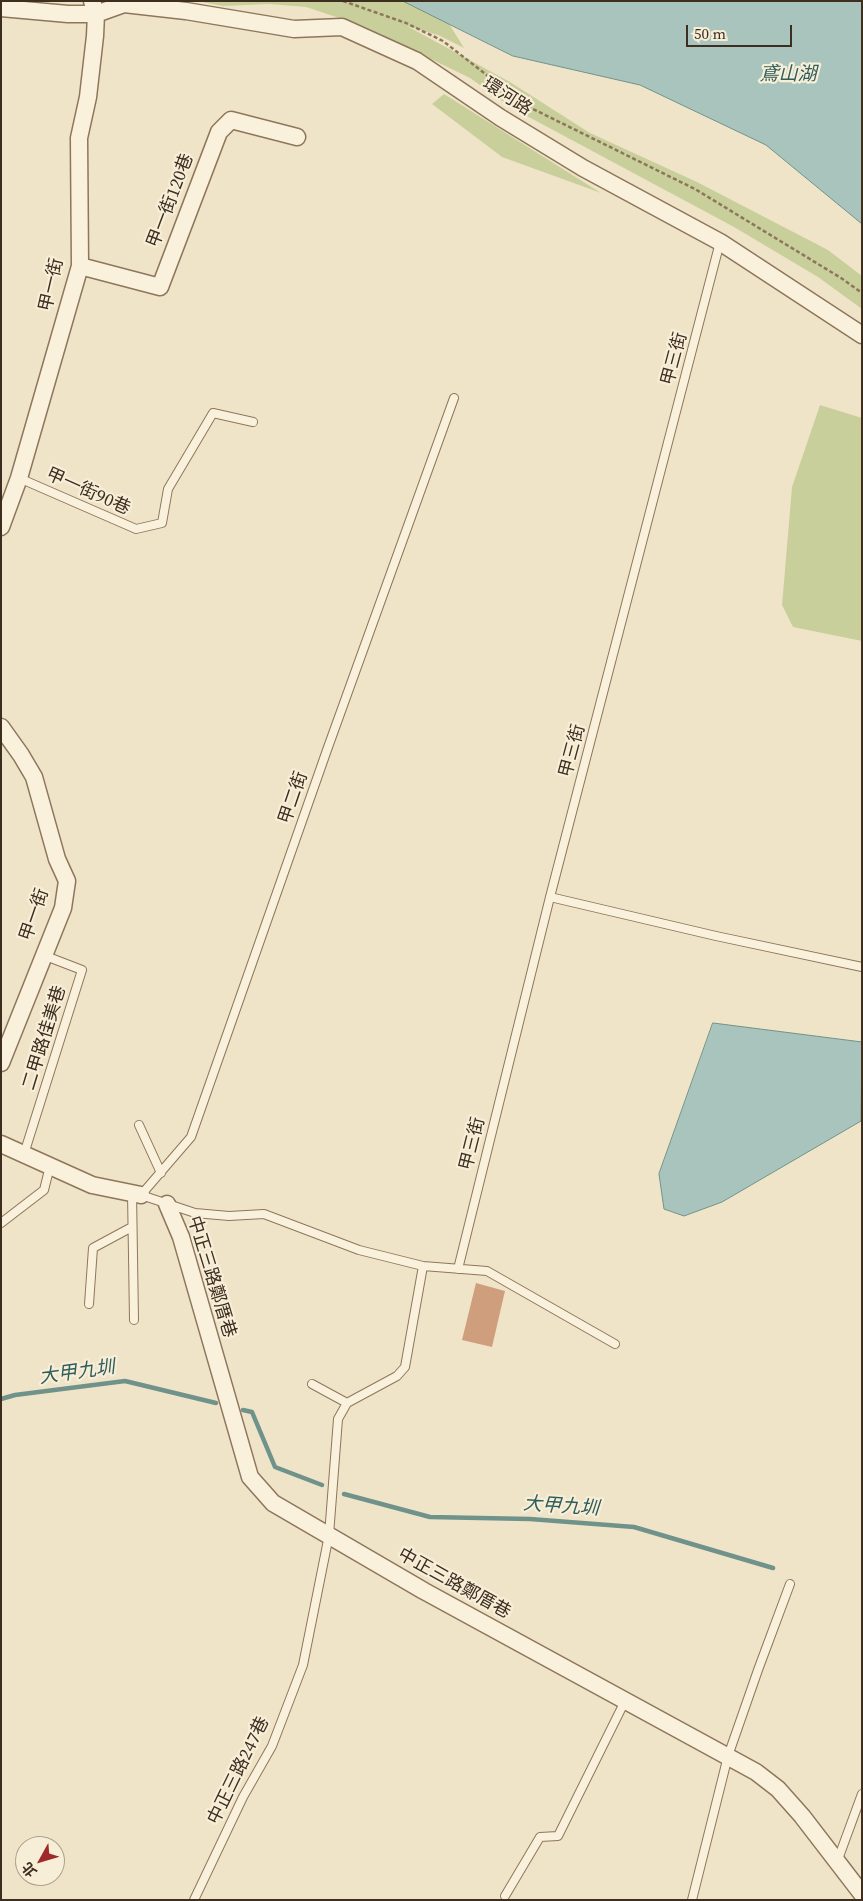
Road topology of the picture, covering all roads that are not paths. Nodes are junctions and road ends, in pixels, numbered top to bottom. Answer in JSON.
{"nodes":[{"id":1,"x":94,"y":7,"type":"edge"},
{"id":2,"x":1,"y":8,"type":"edge"},
{"id":3,"x":297,"y":136,"type":"dead end"},
{"id":4,"x":720,"y":242,"type":"junction"},
{"id":5,"x":80,"y":266,"type":"junction"},
{"id":6,"x":862,"y":335,"type":"edge"},
{"id":7,"x":454,"y":398,"type":"dead end"},
{"id":8,"x":253,"y":422,"type":"dead end"},
{"id":9,"x":19,"y":478,"type":"junction"},
{"id":10,"x":1,"y":527,"type":"edge"},
{"id":11,"x":1,"y":727,"type":"edge"},
{"id":12,"x":550,"y":897,"type":"junction"},
{"id":13,"x":43,"y":955,"type":"junction"},
{"id":14,"x":862,"y":967,"type":"edge"},
{"id":15,"x":1,"y":1063,"type":"edge"},
{"id":16,"x":139,"y":1125,"type":"dead end"},
{"id":17,"x":1,"y":1144,"type":"edge"},
{"id":18,"x":24,"y":1154,"type":"junction"},
{"id":19,"x":50,"y":1166,"type":"junction"},
{"id":20,"x":162,"y":1173,"type":"junction"},
{"id":21,"x":136,"y":1194,"type":"junction"},
{"id":22,"x":167,"y":1204,"type":"junction"},
{"id":23,"x":1,"y":1223,"type":"edge"},
{"id":24,"x":132,"y":1227,"type":"junction"},
{"id":25,"x":423,"y":1266,"type":"junction"},
{"id":26,"x":458,"y":1269,"type":"junction"},
{"id":27,"x":89,"y":1304,"type":"dead end"},
{"id":28,"x":134,"y":1320,"type":"dead end"},
{"id":29,"x":615,"y":1344,"type":"dead end"},
{"id":30,"x":312,"y":1384,"type":"dead end"},
{"id":31,"x":347,"y":1404,"type":"junction"},
{"id":32,"x":329,"y":1535,"type":"junction"},
{"id":33,"x":790,"y":1584,"type":"dead end"},
{"id":34,"x":625,"y":1701,"type":"junction"},
{"id":35,"x":728,"y":1756,"type":"junction"},
{"id":36,"x":862,"y":1794,"type":"edge"},
{"id":37,"x":837,"y":1862,"type":"junction"},
{"id":38,"x":862,"y":1894,"type":"edge"},
{"id":39,"x":505,"y":1896,"type":"dead end"},
{"id":40,"x":194,"y":1900,"type":"edge"},
{"id":41,"x":692,"y":1900,"type":"edge"}],
"edges":[{"from":1,"to":2,"type":"street","name":"環河路"},
{"from":1,"to":4,"type":"street","name":"環河路"},
{"from":1,"to":5,"type":"street","name":"甲一街"},
{"from":3,"to":5,"type":"street","name":"甲一街120巷"},
{"from":4,"to":6,"type":"street","name":"環河路"},
{"from":4,"to":12,"type":"lane","name":"甲三街"},
{"from":5,"to":9,"type":"street","name":"甲一街"},
{"from":7,"to":20,"type":"lane","name":"甲二街"},
{"from":8,"to":9,"type":"lane","name":"甲一街90巷"},
{"from":9,"to":10,"type":"street","name":"甲一街"},
{"from":11,"to":13,"type":"street","name":"甲一街"},
{"from":12,"to":14,"type":"lane"},
{"from":12,"to":26,"type":"lane","name":"甲三街"},
{"from":13,"to":15,"type":"street","name":"甲一街"},
{"from":13,"to":18,"type":"lane","name":"二甲路佳美巷"},
{"from":16,"to":20,"type":"lane"},
{"from":17,"to":18,"type":"street"},
{"from":18,"to":19,"type":"street"},
{"from":19,"to":21,"type":"street"},
{"from":19,"to":23,"type":"lane"},
{"from":20,"to":21,"type":"lane","name":"甲二街"},
{"from":21,"to":22,"type":"lane"},
{"from":21,"to":24,"type":"lane"},
{"from":22,"to":25,"type":"lane"},
{"from":22,"to":32,"type":"street","name":"中正三路鄭厝巷"},
{"from":24,"to":27,"type":"lane"},
{"from":24,"to":28,"type":"lane"},
{"from":25,"to":26,"type":"lane"},
{"from":25,"to":31,"type":"lane"},
{"from":26,"to":29,"type":"lane"},
{"from":30,"to":31,"type":"lane"},
{"from":31,"to":32,"type":"lane","name":"中正三路247巷"},
{"from":32,"to":34,"type":"street","name":"中正三路鄭厝巷"},
{"from":32,"to":40,"type":"lane","name":"中正三路247巷"},
{"from":33,"to":35,"type":"lane"},
{"from":34,"to":35,"type":"street","name":"中正三路鄭厝巷"},
{"from":34,"to":39,"type":"lane"},
{"from":35,"to":37,"type":"street","name":"中正三路鄭厝巷"},
{"from":35,"to":41,"type":"lane"},
{"from":36,"to":37,"type":"lane"},
{"from":37,"to":38,"type":"street","name":"中正三路鄭厝巷"}]}
